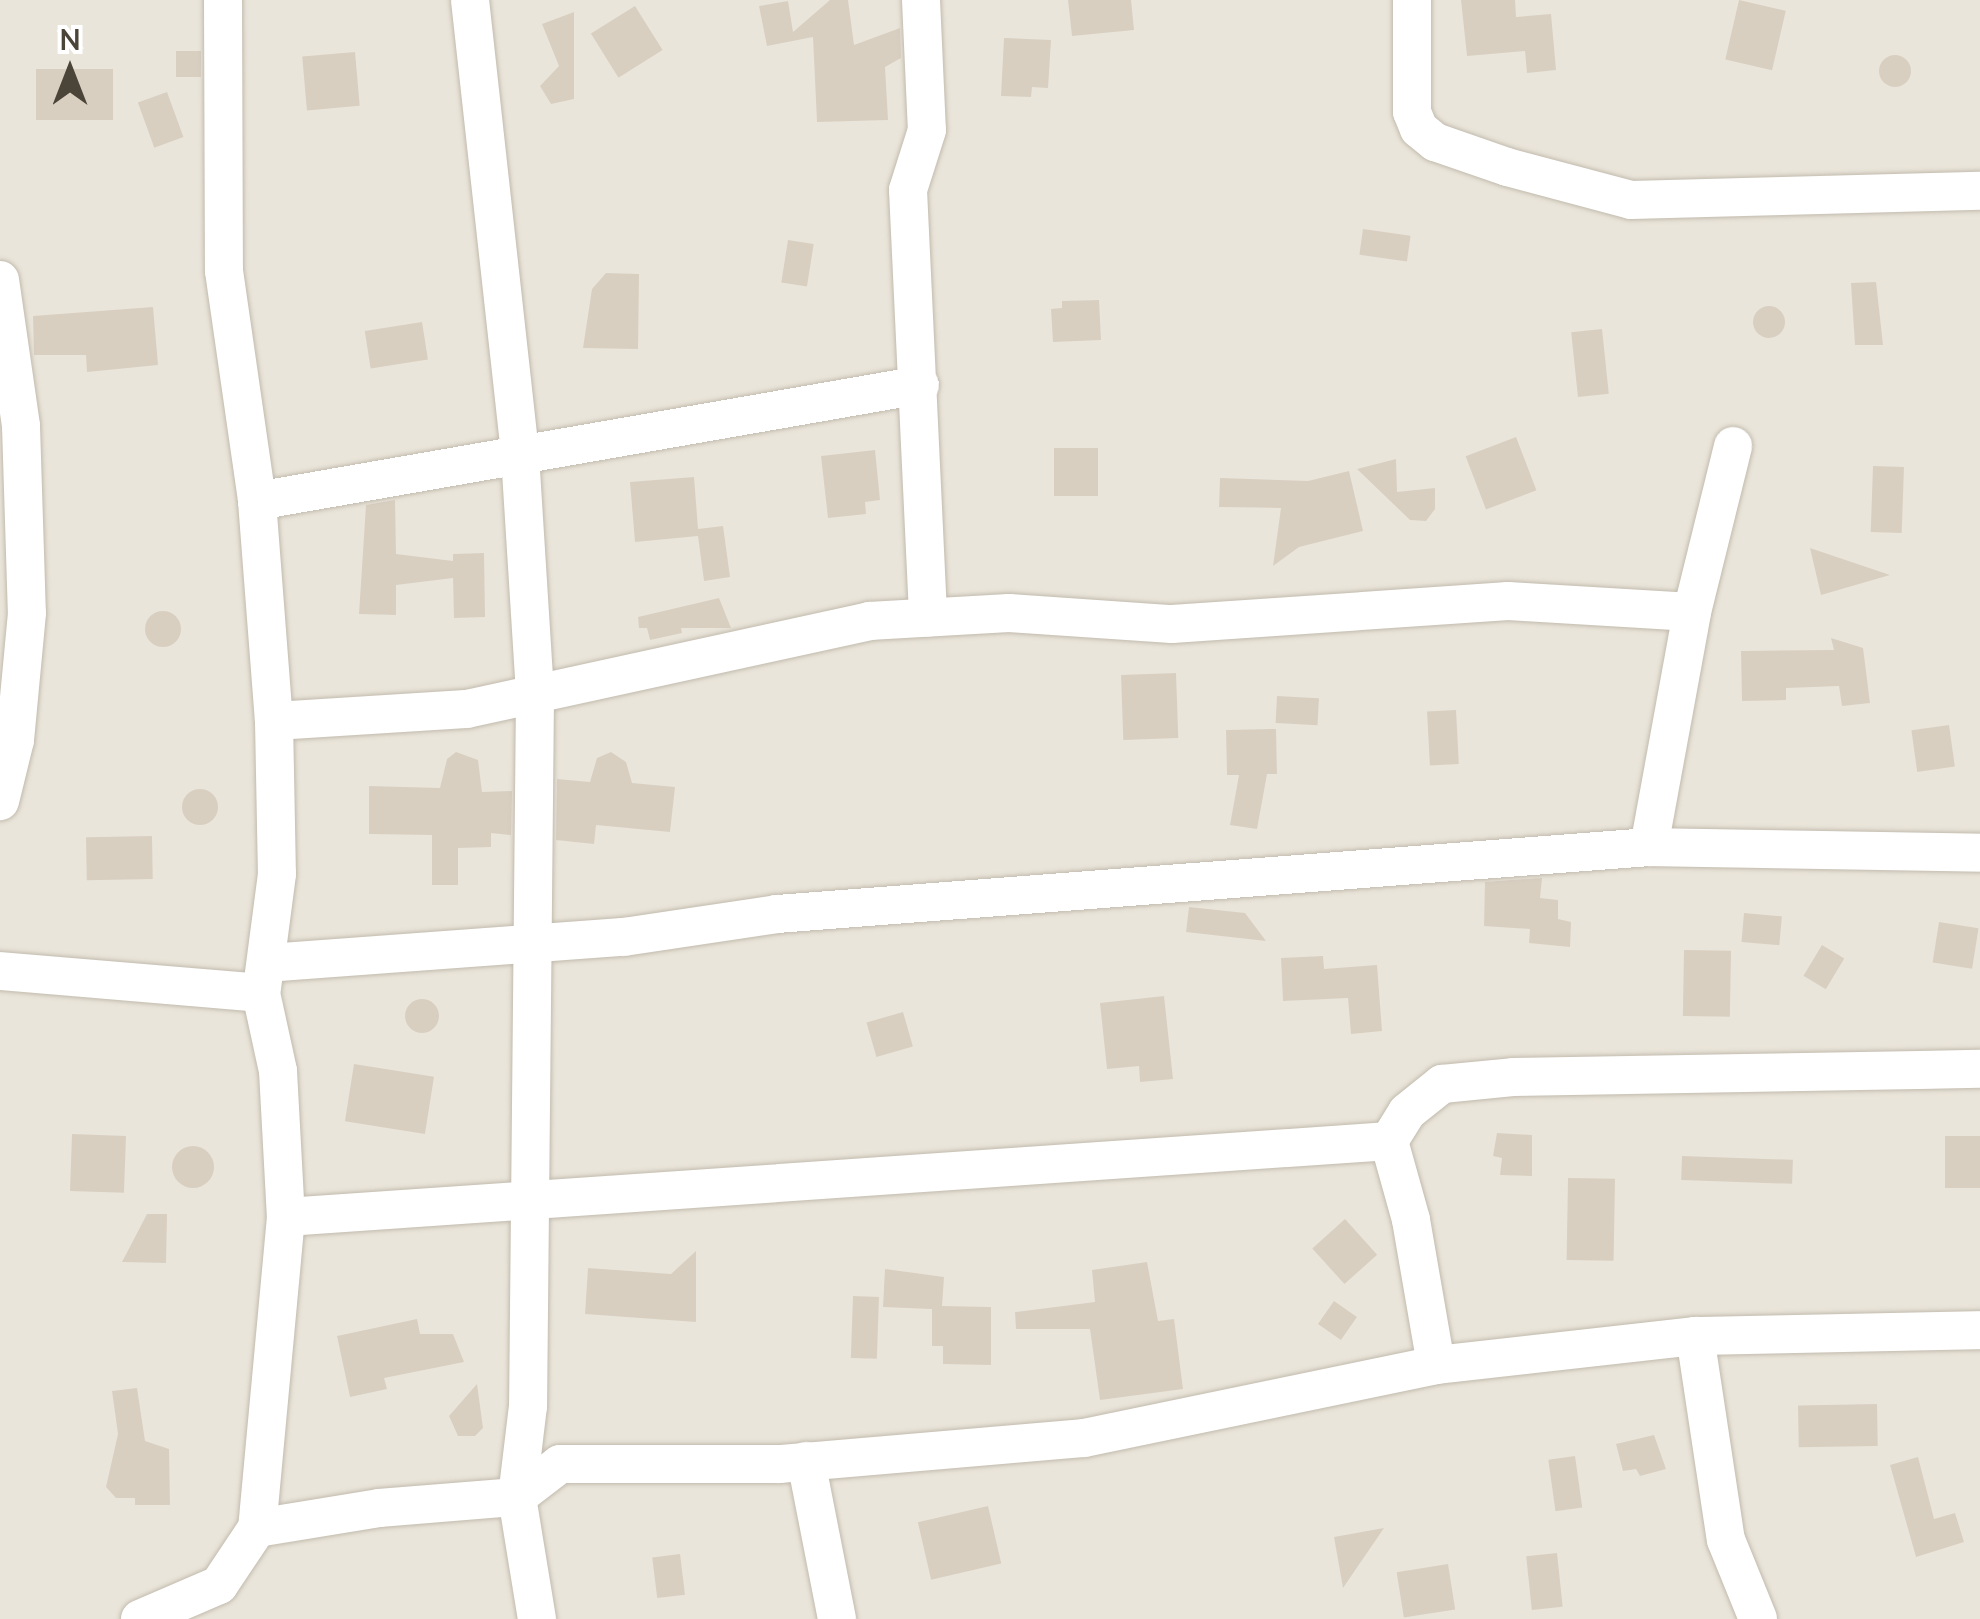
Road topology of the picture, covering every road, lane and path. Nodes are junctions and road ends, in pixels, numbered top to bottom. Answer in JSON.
{"nodes":[{"id":1,"x":223,"y":0,"type":"edge"},
{"id":2,"x":470,"y":0,"type":"edge"},
{"id":3,"x":921,"y":0,"type":"edge"},
{"id":4,"x":1412,"y":0,"type":"edge"},
{"id":5,"x":1980,"y":191,"type":"edge"},
{"id":6,"x":0,"y":280,"type":"edge"},
{"id":7,"x":920,"y":385,"type":"junction"},
{"id":8,"x":1733,"y":446,"type":"dead end"},
{"id":9,"x":520,"y":455,"type":"junction"},
{"id":10,"x":257,"y":501,"type":"junction"},
{"id":11,"x":1692,"y":612,"type":"junction"},
{"id":12,"x":928,"y":618,"type":"junction"},
{"id":13,"x":535,"y":696,"type":"junction"},
{"id":14,"x":274,"y":721,"type":"junction"},
{"id":15,"x":0,"y":802,"type":"edge"},
{"id":16,"x":1649,"y":846,"type":"junction"},
{"id":17,"x":1980,"y":853,"type":"edge"},
{"id":18,"x":532,"y":944,"type":"junction"},
{"id":19,"x":0,"y":971,"type":"edge"},
{"id":20,"x":264,"y":978,"type":"junction"},
{"id":21,"x":1980,"y":1069,"type":"edge"},
{"id":22,"x":1389,"y":1141,"type":"junction"},
{"id":23,"x":530,"y":1205,"type":"junction"},
{"id":24,"x":286,"y":1217,"type":"junction"},
{"id":25,"x":1980,"y":1330,"type":"edge"},
{"id":26,"x":1695,"y":1336,"type":"junction"},
{"id":27,"x":1436,"y":1365,"type":"junction"},
{"id":28,"x":806,"y":1462,"type":"junction"},
{"id":29,"x":517,"y":1497,"type":"junction"},
{"id":30,"x":257,"y":1528,"type":"junction"},
{"id":31,"x":140,"y":1619,"type":"edge"},
{"id":32,"x":538,"y":1619,"type":"edge"},
{"id":33,"x":837,"y":1619,"type":"edge"},
{"id":34,"x":1758,"y":1619,"type":"edge"}],
"edges":[{"from":1,"to":10,"type":"street"},
{"from":2,"to":9,"type":"street"},
{"from":3,"to":7,"type":"street"},
{"from":4,"to":5,"type":"street"},
{"from":6,"to":15,"type":"street"},
{"from":7,"to":9,"type":"street"},
{"from":7,"to":12,"type":"street"},
{"from":8,"to":11,"type":"street"},
{"from":9,"to":10,"type":"street"},
{"from":9,"to":13,"type":"street"},
{"from":10,"to":14,"type":"street"},
{"from":11,"to":12,"type":"street"},
{"from":11,"to":16,"type":"street"},
{"from":12,"to":13,"type":"street"},
{"from":13,"to":14,"type":"street"},
{"from":13,"to":18,"type":"street"},
{"from":14,"to":20,"type":"street"},
{"from":16,"to":17,"type":"street"},
{"from":16,"to":18,"type":"street"},
{"from":18,"to":20,"type":"street"},
{"from":18,"to":23,"type":"street"},
{"from":19,"to":20,"type":"street"},
{"from":20,"to":24,"type":"street"},
{"from":21,"to":22,"type":"street"},
{"from":22,"to":23,"type":"street"},
{"from":22,"to":27,"type":"street"},
{"from":23,"to":24,"type":"street"},
{"from":23,"to":29,"type":"street"},
{"from":24,"to":30,"type":"street"},
{"from":25,"to":26,"type":"street"},
{"from":26,"to":27,"type":"street"},
{"from":26,"to":34,"type":"street"},
{"from":27,"to":28,"type":"street"},
{"from":28,"to":29,"type":"street"},
{"from":28,"to":33,"type":"street"},
{"from":29,"to":30,"type":"street"},
{"from":29,"to":32,"type":"street"},
{"from":30,"to":31,"type":"street"}]}
